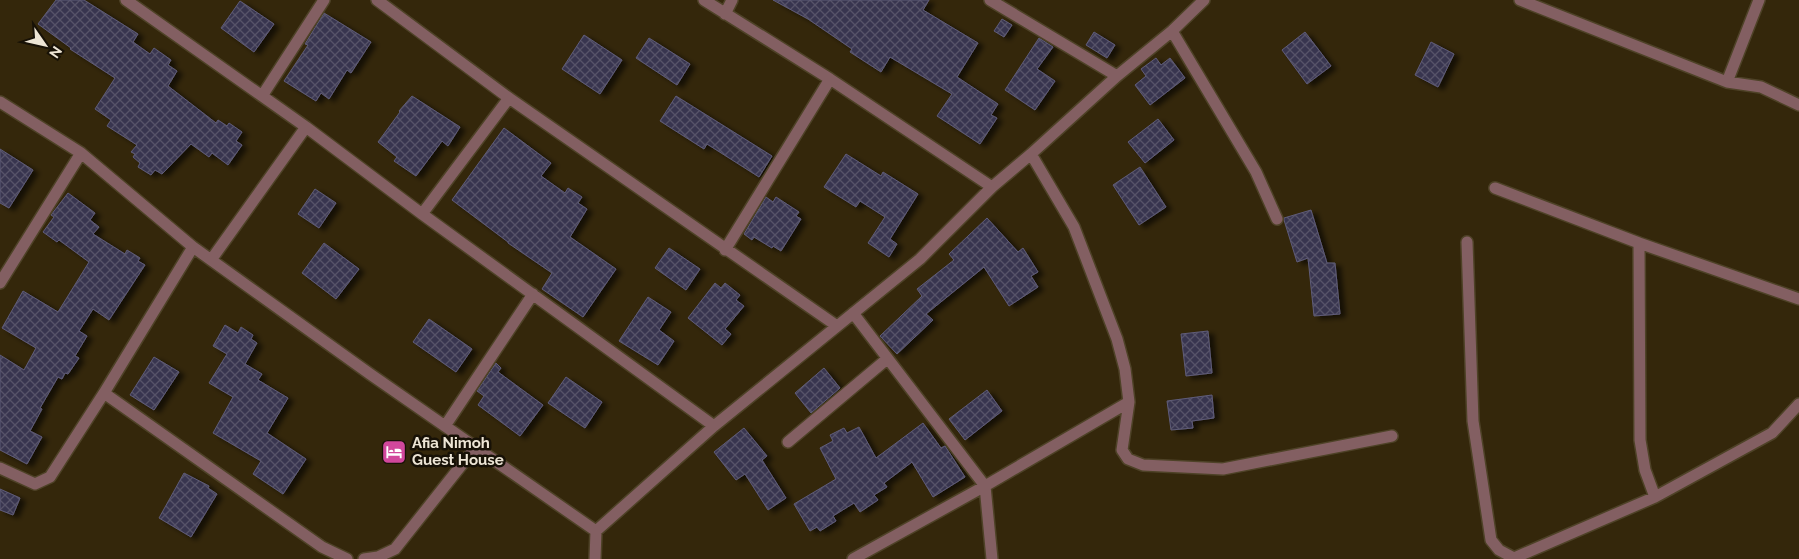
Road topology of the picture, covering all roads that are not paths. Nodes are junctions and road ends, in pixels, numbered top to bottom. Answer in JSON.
{"nodes":[{"id":1,"x":126,"y":0,"type":"edge"},
{"id":2,"x":324,"y":0,"type":"edge"},
{"id":3,"x":377,"y":0,"type":"edge"},
{"id":4,"x":704,"y":0,"type":"edge"},
{"id":5,"x":732,"y":0,"type":"edge"},
{"id":6,"x":990,"y":0,"type":"edge"},
{"id":7,"x":1204,"y":0,"type":"edge"},
{"id":8,"x":1520,"y":0,"type":"edge"},
{"id":9,"x":1759,"y":0,"type":"edge"},
{"id":10,"x":725,"y":14,"type":"junction"},
{"id":11,"x":1172,"y":31,"type":"junction"},
{"id":12,"x":1117,"y":76,"type":"junction"},
{"id":13,"x":830,"y":79,"type":"junction"},
{"id":14,"x":1727,"y":82,"type":"junction"},
{"id":15,"x":262,"y":96,"type":"junction"},
{"id":16,"x":509,"y":98,"type":"junction"},
{"id":17,"x":0,"y":102,"type":"edge"},
{"id":18,"x":1799,"y":105,"type":"edge"},
{"id":19,"x":306,"y":127,"type":"junction"},
{"id":20,"x":81,"y":152,"type":"junction"},
{"id":21,"x":1031,"y":154,"type":"junction"},
{"id":22,"x":992,"y":187,"type":"junction"},
{"id":23,"x":1495,"y":188,"type":"dead end"},
{"id":24,"x":422,"y":214,"type":"junction"},
{"id":25,"x":1277,"y":219,"type":"dead end"},
{"id":26,"x":1467,"y":242,"type":"dead end"},
{"id":27,"x":1639,"y":243,"type":"junction"},
{"id":28,"x":193,"y":247,"type":"junction"},
{"id":29,"x":725,"y":250,"type":"junction"},
{"id":30,"x":211,"y":260,"type":"junction"},
{"id":31,"x":0,"y":283,"type":"edge"},
{"id":32,"x":533,"y":294,"type":"junction"},
{"id":33,"x":1799,"y":299,"type":"edge"},
{"id":34,"x":853,"y":313,"type":"junction"},
{"id":35,"x":837,"y":326,"type":"junction"},
{"id":36,"x":887,"y":359,"type":"junction"},
{"id":37,"x":104,"y":393,"type":"junction"},
{"id":38,"x":1129,"y":402,"type":"junction"},
{"id":39,"x":1799,"y":404,"type":"edge"},
{"id":40,"x":445,"y":426,"type":"junction"},
{"id":41,"x":714,"y":426,"type":"junction"},
{"id":42,"x":1392,"y":436,"type":"dead end"},
{"id":43,"x":788,"y":442,"type":"dead end"},
{"id":44,"x":475,"y":448,"type":"junction"},
{"id":45,"x":0,"y":468,"type":"edge"},
{"id":46,"x":985,"y":486,"type":"junction"},
{"id":47,"x":1655,"y":497,"type":"junction"},
{"id":48,"x":596,"y":531,"type":"junction"},
{"id":49,"x":347,"y":559,"type":"edge"},
{"id":50,"x":364,"y":559,"type":"edge"},
{"id":51,"x":595,"y":559,"type":"edge"},
{"id":52,"x":853,"y":559,"type":"edge"},
{"id":53,"x":992,"y":559,"type":"edge"}],
"edges":[{"from":1,"to":15,"type":"street"},
{"from":2,"to":15,"type":"street"},
{"from":3,"to":16,"type":"street"},
{"from":4,"to":10,"type":"street"},
{"from":5,"to":10,"type":"street"},
{"from":6,"to":12,"type":"street"},
{"from":7,"to":11,"type":"street"},
{"from":8,"to":14,"type":"street"},
{"from":9,"to":14,"type":"street"},
{"from":10,"to":13,"type":"street"},
{"from":11,"to":12,"type":"street"},
{"from":11,"to":25,"type":"street"},
{"from":12,"to":21,"type":"street"},
{"from":13,"to":22,"type":"street"},
{"from":13,"to":29,"type":"street"},
{"from":14,"to":18,"type":"street"},
{"from":15,"to":19,"type":"street"},
{"from":16,"to":24,"type":"street"},
{"from":16,"to":29,"type":"street"},
{"from":17,"to":20,"type":"street"},
{"from":19,"to":24,"type":"street"},
{"from":19,"to":30,"type":"street"},
{"from":20,"to":28,"type":"street"},
{"from":20,"to":31,"type":"street"},
{"from":21,"to":22,"type":"street"},
{"from":21,"to":38,"type":"street"},
{"from":22,"to":34,"type":"street"},
{"from":23,"to":27,"type":"street"},
{"from":24,"to":32,"type":"street"},
{"from":26,"to":47,"type":"street"},
{"from":27,"to":33,"type":"street"},
{"from":27,"to":47,"type":"street"},
{"from":28,"to":30,"type":"street"},
{"from":28,"to":37,"type":"street"},
{"from":29,"to":35,"type":"street"},
{"from":30,"to":40,"type":"street"},
{"from":32,"to":40,"type":"street"},
{"from":32,"to":41,"type":"street"},
{"from":34,"to":35,"type":"street"},
{"from":34,"to":36,"type":"street"},
{"from":35,"to":41,"type":"street"},
{"from":36,"to":43,"type":"street"},
{"from":36,"to":46,"type":"street"},
{"from":37,"to":45,"type":"street"},
{"from":37,"to":49,"type":"street"},
{"from":38,"to":42,"type":"street"},
{"from":38,"to":46,"type":"street"},
{"from":39,"to":47,"type":"street"},
{"from":40,"to":44,"type":"street"},
{"from":41,"to":48,"type":"street"},
{"from":44,"to":48,"type":"street"},
{"from":44,"to":50,"type":"street"},
{"from":46,"to":52,"type":"street"},
{"from":46,"to":53,"type":"street"},
{"from":48,"to":51,"type":"street"}]}
